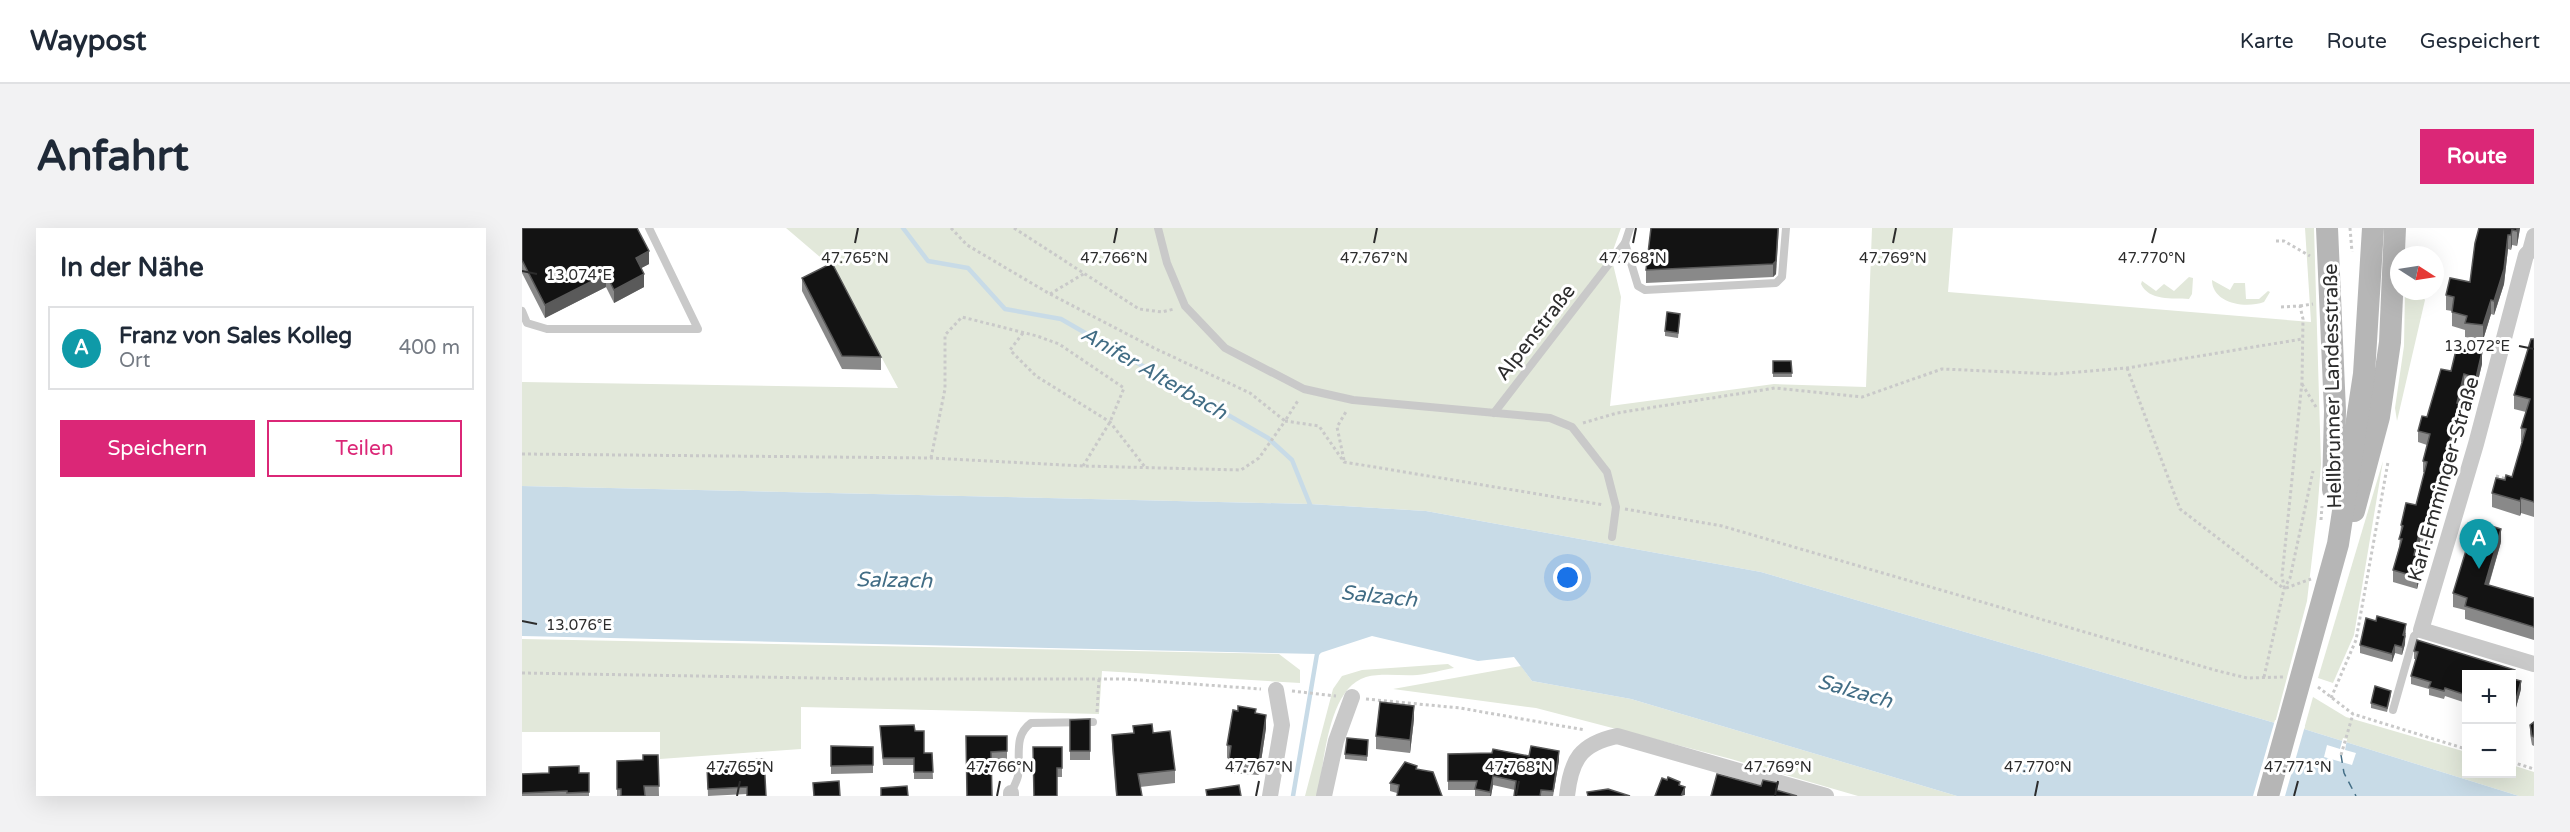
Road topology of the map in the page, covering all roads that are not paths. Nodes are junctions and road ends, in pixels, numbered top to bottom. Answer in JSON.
{"nodes":[{"id":1,"x":650,"y":228,"type":"edge"},
{"id":2,"x":1158,"y":228,"type":"edge"},
{"id":3,"x":1630,"y":228,"type":"edge"},
{"id":4,"x":1786,"y":228,"type":"edge"},
{"id":5,"x":2327,"y":228,"type":"edge"},
{"id":6,"x":2373,"y":228,"type":"edge"},
{"id":7,"x":2395,"y":228,"type":"edge"},
{"id":8,"x":1625,"y":243,"type":"junction"},
{"id":9,"x":2533,"y":246,"type":"edge"},
{"id":10,"x":522,"y":311,"type":"edge"},
{"id":11,"x":1494,"y":413,"type":"junction"},
{"id":12,"x":1612,"y":537,"type":"dead end"},
{"id":13,"x":2338,"y":544,"type":"junction"},
{"id":14,"x":2421,"y":630,"type":"junction"},
{"id":15,"x":2534,"y":664,"type":"edge"},
{"id":16,"x":1276,"y":690,"type":"road end"},
{"id":17,"x":1352,"y":697,"type":"road end"},
{"id":18,"x":2393,"y":710,"type":"dead end"},
{"id":19,"x":1094,"y":722,"type":"road end"},
{"id":20,"x":1011,"y":795,"type":"edge"},
{"id":21,"x":1270,"y":796,"type":"edge"},
{"id":22,"x":1324,"y":796,"type":"edge"},
{"id":23,"x":1567,"y":796,"type":"edge"},
{"id":24,"x":1826,"y":796,"type":"edge"},
{"id":25,"x":2268,"y":796,"type":"edge"}],
"edges":[{"from":1,"to":10,"type":"lane"},
{"from":2,"to":11,"type":"lane"},
{"from":3,"to":8,"type":"lane","name":"Alpenstraße"},
{"from":4,"to":8,"type":"lane"},
{"from":5,"to":13,"type":"main road","name":"Hellbrunner Landesstraße"},
{"from":6,"to":13,"type":"main road","name":"Hellbrunner Landesstraße"},
{"from":7,"to":13,"type":"main road","name":"Hellbrunner Landesstraße"},
{"from":8,"to":11,"type":"lane","name":"Alpenstraße"},
{"from":9,"to":14,"type":"street","name":"Karl-Emminger-Straße"},
{"from":11,"to":12,"type":"lane"},
{"from":13,"to":25,"type":"main road","name":"Hellbrunner Landesstraße"},
{"from":14,"to":15,"type":"street"},
{"from":14,"to":18,"type":"lane"},
{"from":16,"to":21,"type":"street"},
{"from":17,"to":22,"type":"street"},
{"from":19,"to":20,"type":"lane"},
{"from":23,"to":24,"type":"street"}]}
